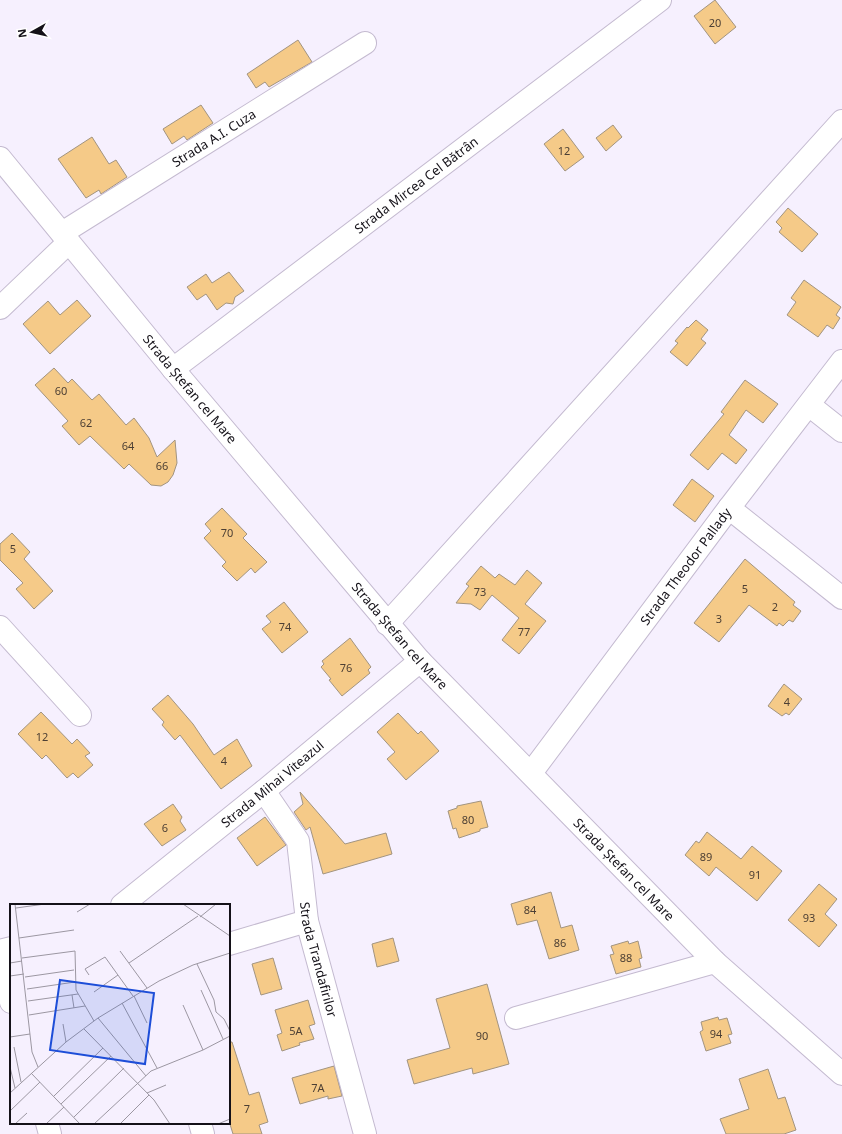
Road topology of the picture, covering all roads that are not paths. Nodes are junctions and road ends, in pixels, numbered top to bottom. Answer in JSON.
{"nodes":[{"id":1,"x":660,"y":0,"type":"edge"},
{"id":2,"x":365,"y":43,"type":"dead end"},
{"id":3,"x":842,"y":121,"type":"edge"},
{"id":4,"x":0,"y":158,"type":"edge"},
{"id":5,"x":65,"y":238,"type":"junction"},
{"id":6,"x":0,"y":308,"type":"edge"},
{"id":7,"x":842,"y":361,"type":"edge"},
{"id":8,"x":172,"y":369,"type":"junction"},
{"id":9,"x":809,"y":405,"type":"junction"},
{"id":10,"x":842,"y":431,"type":"edge"},
{"id":11,"x":729,"y":508,"type":"junction"},
{"id":12,"x":842,"y":598,"type":"edge"},
{"id":13,"x":387,"y":624,"type":"junction"},
{"id":14,"x":0,"y":628,"type":"edge"},
{"id":15,"x":420,"y":661,"type":"junction"},
{"id":16,"x":80,"y":715,"type":"dead end"},
{"id":17,"x":532,"y":773,"type":"junction"},
{"id":18,"x":264,"y":791,"type":"junction"},
{"id":19,"x":128,"y":903,"type":"edge"},
{"id":20,"x":307,"y":921,"type":"junction"},
{"id":21,"x":230,"y":944,"type":"edge"},
{"id":22,"x":10,"y":948,"type":"edge"},
{"id":23,"x":0,"y":951,"type":"edge"},
{"id":24,"x":715,"y":962,"type":"junction"},
{"id":25,"x":0,"y":965,"type":"edge"},
{"id":26,"x":10,"y":999,"type":"edge"},
{"id":27,"x":516,"y":1018,"type":"dead end"},
{"id":28,"x":842,"y":1074,"type":"edge"},
{"id":29,"x":47,"y":1124,"type":"edge"},
{"id":30,"x":200,"y":1124,"type":"edge"},
{"id":31,"x":50,"y":1134,"type":"edge"},
{"id":32,"x":203,"y":1134,"type":"edge"},
{"id":33,"x":365,"y":1134,"type":"edge"}],
"edges":[{"from":1,"to":8,"type":"street","name":"Strada Mircea Cel Bătrân"},
{"from":2,"to":5,"type":"street","name":"Strada A.I. Cuza"},
{"from":3,"to":13,"type":"street"},
{"from":4,"to":5,"type":"street","name":"Strada Ștefan cel Mare"},
{"from":5,"to":6,"type":"street","name":"Strada A.I. Cuza"},
{"from":5,"to":8,"type":"street","name":"Strada Ștefan cel Mare"},
{"from":7,"to":9,"type":"street","name":"Strada Theodor Pallady"},
{"from":8,"to":13,"type":"street","name":"Strada Ștefan cel Mare"},
{"from":9,"to":10,"type":"street"},
{"from":9,"to":11,"type":"street","name":"Strada Theodor Pallady"},
{"from":11,"to":12,"type":"street"},
{"from":11,"to":17,"type":"street","name":"Strada Theodor Pallady"},
{"from":13,"to":15,"type":"street","name":"Strada Ștefan cel Mare"},
{"from":14,"to":16,"type":"street"},
{"from":15,"to":17,"type":"street","name":"Strada Ștefan cel Mare"},
{"from":15,"to":18,"type":"street","name":"Strada Mihai Viteazul"},
{"from":17,"to":24,"type":"street","name":"Strada Ștefan cel Mare"},
{"from":18,"to":19,"type":"street","name":"Strada Mihai Viteazul"},
{"from":18,"to":20,"type":"street","name":"Strada Trandafirilor"},
{"from":20,"to":21,"type":"street"},
{"from":20,"to":33,"type":"street","name":"Strada Trandafirilor"},
{"from":22,"to":23,"type":"street"},
{"from":24,"to":27,"type":"street"},
{"from":24,"to":28,"type":"street","name":"Strada Ștefan cel Mare"},
{"from":25,"to":26,"type":"street"},
{"from":29,"to":31,"type":"street"},
{"from":30,"to":32,"type":"street"}]}
